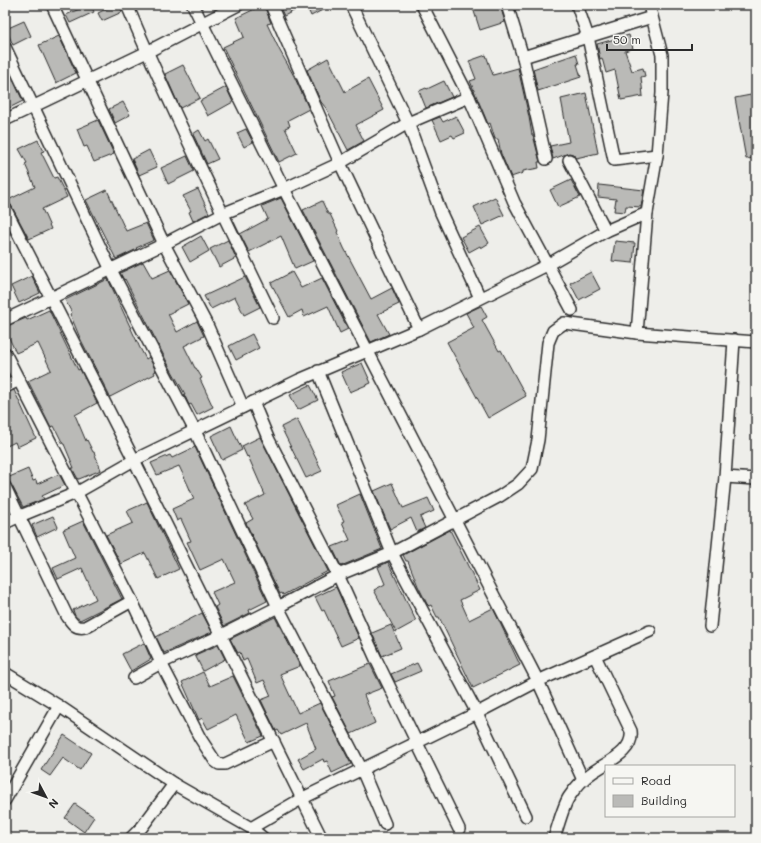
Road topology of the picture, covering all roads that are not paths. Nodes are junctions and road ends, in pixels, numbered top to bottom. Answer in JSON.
{"nodes":[{"id":1,"x":52,"y":5,"type":"edge"},
{"id":2,"x":127,"y":5,"type":"edge"},
{"id":3,"x":193,"y":5,"type":"edge"},
{"id":4,"x":238,"y":5,"type":"edge"},
{"id":5,"x":271,"y":5,"type":"edge"},
{"id":6,"x":351,"y":5,"type":"edge"},
{"id":7,"x":423,"y":5,"type":"edge"},
{"id":8,"x":507,"y":5,"type":"edge"},
{"id":9,"x":577,"y":5,"type":"edge"},
{"id":10,"x":649,"y":5,"type":"edge"},
{"id":11,"x":652,"y":17,"type":"junction"},
{"id":12,"x":202,"y":25,"type":"junction"},
{"id":13,"x":588,"y":37,"type":"junction"},
{"id":14,"x":5,"y":47,"type":"edge"},
{"id":15,"x":147,"y":52,"type":"junction"},
{"id":16,"x":523,"y":57,"type":"junction"},
{"id":17,"x":88,"y":80,"type":"junction"},
{"id":18,"x":469,"y":97,"type":"junction"},
{"id":19,"x":34,"y":106,"type":"junction"},
{"id":20,"x":5,"y":120,"type":"edge"},
{"id":21,"x":408,"y":123,"type":"junction"},
{"id":22,"x":657,"y":155,"type":"junction"},
{"id":23,"x":546,"y":159,"type":"dead end"},
{"id":24,"x":569,"y":160,"type":"dead end"},
{"id":25,"x":340,"y":164,"type":"junction"},
{"id":26,"x":284,"y":189,"type":"junction"},
{"id":27,"x":5,"y":208,"type":"edge"},
{"id":28,"x":647,"y":213,"type":"junction"},
{"id":29,"x":222,"y":214,"type":"junction"},
{"id":30,"x":606,"y":231,"type":"junction"},
{"id":31,"x":164,"y":244,"type":"junction"},
{"id":32,"x":548,"y":265,"type":"junction"},
{"id":33,"x":111,"y":270,"type":"junction"},
{"id":34,"x":51,"y":297,"type":"junction"},
{"id":35,"x":480,"y":298,"type":"junction"},
{"id":36,"x":572,"y":310,"type":"dead end"},
{"id":37,"x":273,"y":318,"type":"dead end"},
{"id":38,"x":5,"y":320,"type":"edge"},
{"id":39,"x":419,"y":329,"type":"junction"},
{"id":40,"x":638,"y":333,"type":"junction"},
{"id":41,"x":734,"y":340,"type":"junction"},
{"id":42,"x":756,"y":342,"type":"edge"},
{"id":43,"x":367,"y":350,"type":"junction"},
{"id":44,"x":5,"y":353,"type":"edge"},
{"id":45,"x":318,"y":371,"type":"junction"},
{"id":46,"x":18,"y":380,"type":"junction"},
{"id":47,"x":5,"y":387,"type":"edge"},
{"id":48,"x":248,"y":404,"type":"junction"},
{"id":49,"x":195,"y":431,"type":"junction"},
{"id":50,"x":134,"y":460,"type":"junction"},
{"id":51,"x":726,"y":477,"type":"junction"},
{"id":52,"x":756,"y":479,"type":"edge"},
{"id":53,"x":5,"y":487,"type":"edge"},
{"id":54,"x":76,"y":494,"type":"junction"},
{"id":55,"x":20,"y":516,"type":"junction"},
{"id":56,"x":454,"y":519,"type":"junction"},
{"id":57,"x":5,"y":523,"type":"edge"},
{"id":58,"x":392,"y":553,"type":"junction"},
{"id":59,"x":338,"y":575,"type":"junction"},
{"id":60,"x":132,"y":601,"type":"junction"},
{"id":61,"x":278,"y":607,"type":"junction"},
{"id":62,"x":710,"y":626,"type":"dead end"},
{"id":63,"x":650,"y":631,"type":"dead end"},
{"id":64,"x":222,"y":635,"type":"junction"},
{"id":65,"x":595,"y":656,"type":"junction"},
{"id":66,"x":161,"y":663,"type":"junction"},
{"id":67,"x":5,"y":673,"type":"edge"},
{"id":68,"x":134,"y":678,"type":"dead end"},
{"id":69,"x":538,"y":681,"type":"junction"},
{"id":70,"x":59,"y":706,"type":"junction"},
{"id":71,"x":477,"y":713,"type":"junction"},
{"id":72,"x":274,"y":741,"type":"junction"},
{"id":73,"x":417,"y":743,"type":"junction"},
{"id":74,"x":362,"y":770,"type":"junction"},
{"id":75,"x":583,"y":780,"type":"junction"},
{"id":76,"x":174,"y":784,"type":"junction"},
{"id":77,"x":301,"y":799,"type":"junction"},
{"id":78,"x":5,"y":800,"type":"edge"},
{"id":79,"x":526,"y":816,"type":"dead end"},
{"id":80,"x":384,"y":824,"type":"dead end"},
{"id":81,"x":251,"y":828,"type":"junction"},
{"id":82,"x":459,"y":829,"type":"dead end"},
{"id":83,"x":321,"y":837,"type":"edge"},
{"id":84,"x":131,"y":838,"type":"edge"},
{"id":85,"x":262,"y":838,"type":"edge"},
{"id":86,"x":554,"y":838,"type":"edge"}],
"edges":[{"from":1,"to":17,"type":"street"},
{"from":2,"to":15,"type":"street"},
{"from":3,"to":12,"type":"street"},
{"from":4,"to":12,"type":"street"},
{"from":5,"to":25,"type":"street"},
{"from":6,"to":21,"type":"street"},
{"from":7,"to":18,"type":"street"},
{"from":8,"to":16,"type":"street"},
{"from":9,"to":13,"type":"street"},
{"from":10,"to":11,"type":"street"},
{"from":11,"to":13,"type":"street"},
{"from":11,"to":22,"type":"street"},
{"from":12,"to":15,"type":"street"},
{"from":12,"to":26,"type":"street"},
{"from":13,"to":16,"type":"street"},
{"from":13,"to":22,"type":"street"},
{"from":14,"to":19,"type":"street"},
{"from":15,"to":17,"type":"street"},
{"from":15,"to":29,"type":"street"},
{"from":16,"to":23,"type":"street"},
{"from":17,"to":19,"type":"street"},
{"from":17,"to":31,"type":"street"},
{"from":18,"to":21,"type":"street"},
{"from":18,"to":32,"type":"street"},
{"from":19,"to":20,"type":"street"},
{"from":19,"to":33,"type":"street"},
{"from":21,"to":25,"type":"street"},
{"from":21,"to":35,"type":"street"},
{"from":22,"to":28,"type":"street"},
{"from":24,"to":30,"type":"street"},
{"from":25,"to":26,"type":"street"},
{"from":25,"to":39,"type":"street"},
{"from":26,"to":29,"type":"street"},
{"from":26,"to":43,"type":"street"},
{"from":27,"to":34,"type":"street"},
{"from":28,"to":30,"type":"street"},
{"from":28,"to":40,"type":"street"},
{"from":29,"to":31,"type":"street"},
{"from":29,"to":37,"type":"street"},
{"from":30,"to":32,"type":"street"},
{"from":31,"to":33,"type":"street"},
{"from":31,"to":48,"type":"street"},
{"from":32,"to":35,"type":"street"},
{"from":32,"to":36,"type":"street"},
{"from":33,"to":34,"type":"street"},
{"from":33,"to":49,"type":"street"},
{"from":34,"to":38,"type":"street"},
{"from":34,"to":50,"type":"street"},
{"from":35,"to":39,"type":"street"},
{"from":39,"to":43,"type":"street"},
{"from":40,"to":41,"type":"street"},
{"from":40,"to":56,"type":"street"},
{"from":41,"to":42,"type":"street"},
{"from":41,"to":51,"type":"street"},
{"from":43,"to":45,"type":"street"},
{"from":43,"to":56,"type":"street"},
{"from":44,"to":46,"type":"street"},
{"from":45,"to":48,"type":"street"},
{"from":45,"to":58,"type":"street"},
{"from":46,"to":47,"type":"street"},
{"from":46,"to":54,"type":"street"},
{"from":48,"to":49,"type":"street"},
{"from":48,"to":59,"type":"street"},
{"from":49,"to":50,"type":"street"},
{"from":49,"to":61,"type":"street"},
{"from":50,"to":54,"type":"street"},
{"from":50,"to":64,"type":"street"},
{"from":51,"to":52,"type":"street"},
{"from":51,"to":62,"type":"street"},
{"from":53,"to":55,"type":"street"},
{"from":54,"to":55,"type":"street"},
{"from":54,"to":60,"type":"street"},
{"from":55,"to":57,"type":"street"},
{"from":55,"to":60,"type":"street"},
{"from":56,"to":58,"type":"street"},
{"from":56,"to":69,"type":"street"},
{"from":58,"to":59,"type":"street"},
{"from":58,"to":71,"type":"street"},
{"from":59,"to":61,"type":"street"},
{"from":59,"to":73,"type":"street"},
{"from":60,"to":66,"type":"street"},
{"from":61,"to":64,"type":"street"},
{"from":61,"to":74,"type":"street"},
{"from":63,"to":65,"type":"street"},
{"from":64,"to":66,"type":"street"},
{"from":64,"to":72,"type":"street"},
{"from":65,"to":69,"type":"street"},
{"from":65,"to":75,"type":"street"},
{"from":66,"to":68,"type":"street"},
{"from":66,"to":72,"type":"street"},
{"from":67,"to":70,"type":"street"},
{"from":69,"to":71,"type":"street"},
{"from":69,"to":75,"type":"street"},
{"from":70,"to":76,"type":"street"},
{"from":70,"to":78,"type":"street"},
{"from":71,"to":73,"type":"street"},
{"from":71,"to":79,"type":"street"},
{"from":72,"to":77,"type":"street"},
{"from":73,"to":74,"type":"street"},
{"from":73,"to":82,"type":"street"},
{"from":74,"to":77,"type":"street"},
{"from":74,"to":80,"type":"street"},
{"from":75,"to":86,"type":"street"},
{"from":76,"to":81,"type":"street"},
{"from":76,"to":84,"type":"street"},
{"from":77,"to":81,"type":"street"},
{"from":77,"to":83,"type":"street"},
{"from":81,"to":85,"type":"street"}]}
